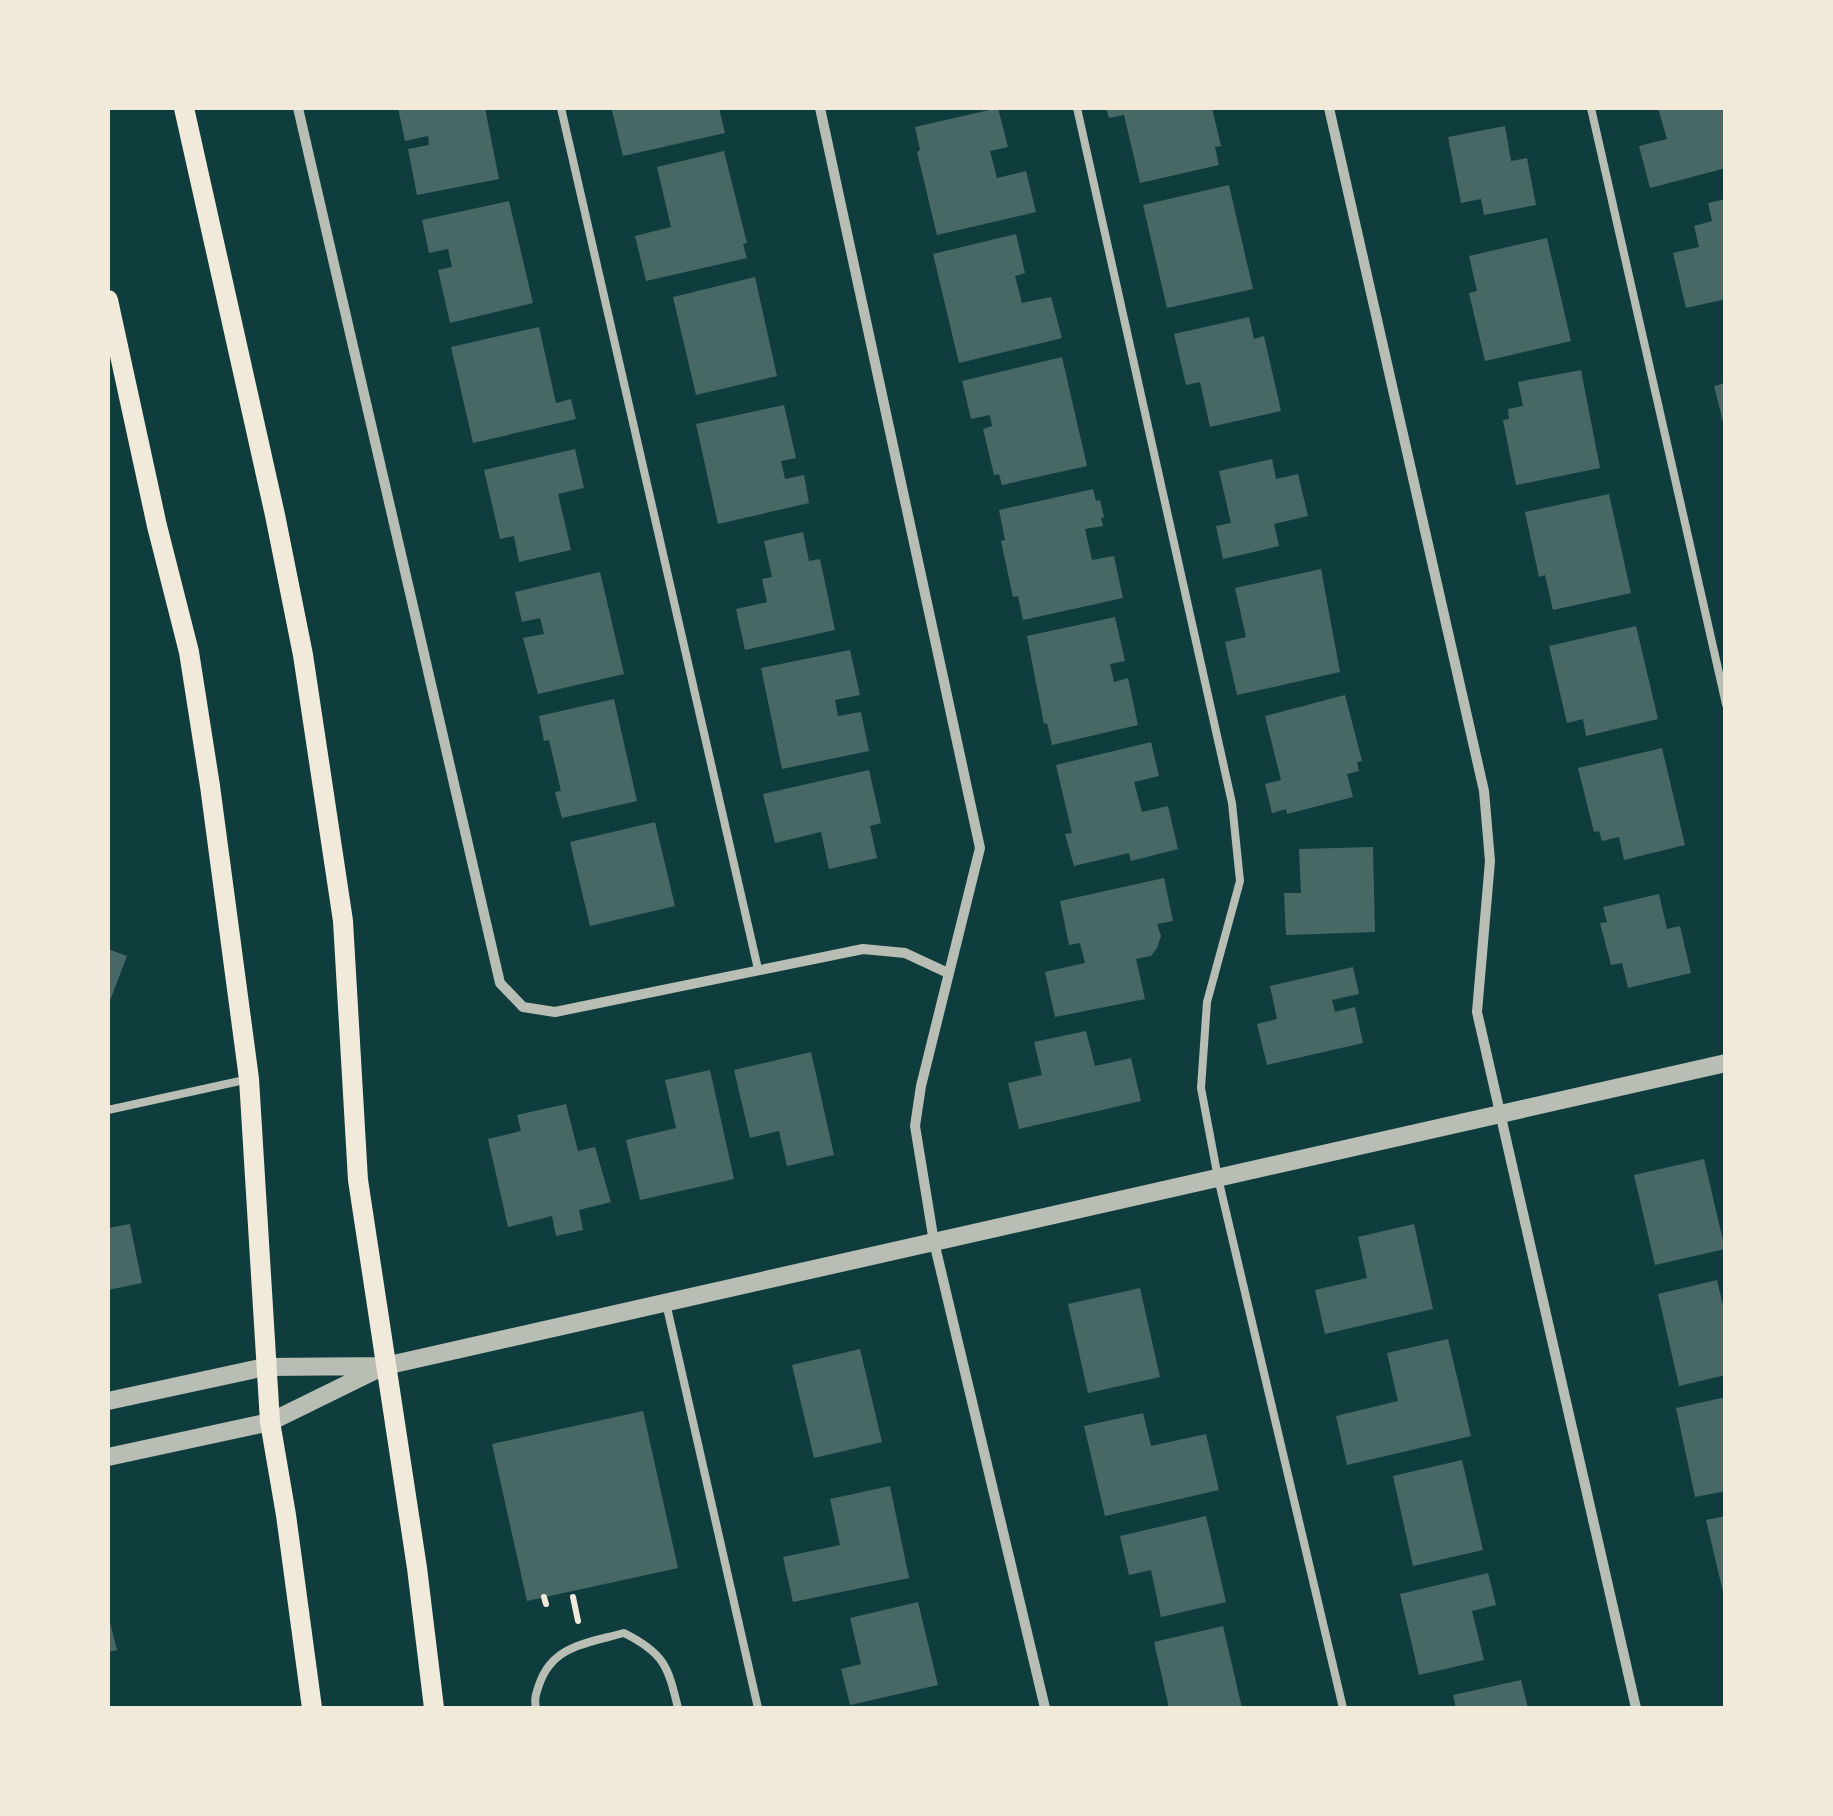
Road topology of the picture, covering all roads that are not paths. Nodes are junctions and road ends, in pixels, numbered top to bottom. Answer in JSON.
{"nodes":[{"id":1,"x":184,"y":108,"type":"edge"},
{"id":2,"x":298,"y":108,"type":"edge"},
{"id":3,"x":561,"y":108,"type":"edge"},
{"id":4,"x":820,"y":108,"type":"edge"},
{"id":5,"x":1078,"y":108,"type":"edge"},
{"id":6,"x":1329,"y":108,"type":"edge"},
{"id":7,"x":1591,"y":108,"type":"edge"},
{"id":8,"x":108,"y":300,"type":"edge"},
{"id":9,"x":1726,"y":704,"type":"edge"},
{"id":10,"x":758,"y":969,"type":"junction"},
{"id":11,"x":948,"y":973,"type":"junction"},
{"id":12,"x":1726,"y":1062,"type":"edge"},
{"id":13,"x":249,"y":1078,"type":"junction"},
{"id":14,"x":108,"y":1110,"type":"edge"},
{"id":15,"x":1500,"y":1114,"type":"junction"},
{"id":16,"x":1218,"y":1178,"type":"junction"},
{"id":17,"x":934,"y":1242,"type":"junction"},
{"id":18,"x":666,"y":1303,"type":"junction"},
{"id":19,"x":385,"y":1366,"type":"junction"},
{"id":20,"x":265,"y":1367,"type":"junction"},
{"id":21,"x":108,"y":1401,"type":"edge"},
{"id":22,"x":270,"y":1422,"type":"junction"},
{"id":23,"x":108,"y":1457,"type":"edge"},
{"id":24,"x":312,"y":1708,"type":"edge"},
{"id":25,"x":434,"y":1708,"type":"edge"},
{"id":26,"x":536,"y":1708,"type":"edge"},
{"id":27,"x":678,"y":1708,"type":"edge"},
{"id":28,"x":758,"y":1708,"type":"edge"},
{"id":29,"x":1045,"y":1708,"type":"edge"},
{"id":30,"x":1343,"y":1708,"type":"edge"},
{"id":31,"x":1636,"y":1708,"type":"edge"}],
"edges":[{"from":1,"to":19,"type":"main road"},
{"from":2,"to":10,"type":"street"},
{"from":3,"to":10,"type":"lane"},
{"from":4,"to":11,"type":"street"},
{"from":5,"to":16,"type":"lane"},
{"from":6,"to":15,"type":"street"},
{"from":7,"to":9,"type":"lane"},
{"from":8,"to":13,"type":"main road"},
{"from":10,"to":11,"type":"street"},
{"from":11,"to":17,"type":"street"},
{"from":12,"to":15,"type":"street"},
{"from":13,"to":14,"type":"lane"},
{"from":13,"to":20,"type":"main road"},
{"from":15,"to":16,"type":"street"},
{"from":15,"to":31,"type":"street"},
{"from":16,"to":17,"type":"street"},
{"from":16,"to":30,"type":"lane"},
{"from":17,"to":18,"type":"street"},
{"from":17,"to":29,"type":"street"},
{"from":18,"to":19,"type":"street"},
{"from":18,"to":28,"type":"lane"},
{"from":19,"to":20,"type":"street"},
{"from":19,"to":22,"type":"street"},
{"from":19,"to":25,"type":"main road"},
{"from":20,"to":21,"type":"street"},
{"from":20,"to":22,"type":"main road"},
{"from":22,"to":23,"type":"street"},
{"from":22,"to":24,"type":"main road"},
{"from":26,"to":27,"type":"lane"}]}
